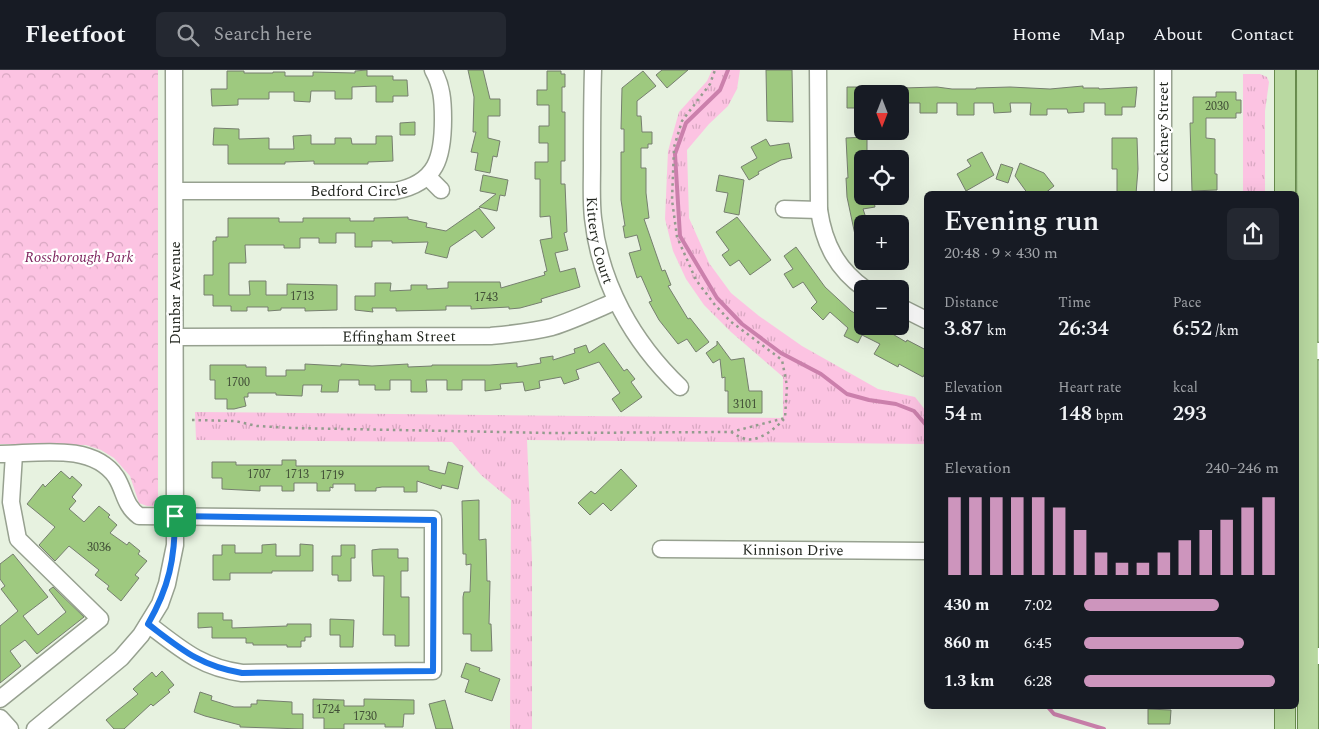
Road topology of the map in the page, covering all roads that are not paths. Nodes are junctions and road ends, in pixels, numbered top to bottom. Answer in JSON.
{"nodes":[{"id":1,"x":174,"y":70,"type":"edge"},
{"id":2,"x":433,"y":70,"type":"edge"},
{"id":3,"x":592,"y":70,"type":"edge"},
{"id":4,"x":818,"y":70,"type":"edge"},
{"id":5,"x":1163,"y":70,"type":"edge"},
{"id":6,"x":1285,"y":70,"type":"edge"},
{"id":7,"x":1307,"y":70,"type":"edge"},
{"id":8,"x":428,"y":177,"type":"junction"},
{"id":9,"x":174,"y":190,"type":"junction"},
{"id":10,"x":442,"y":190,"type":"dead end"},
{"id":11,"x":1163,"y":191,"type":"edge"},
{"id":12,"x":1285,"y":191,"type":"edge"},
{"id":13,"x":784,"y":209,"type":"dead end"},
{"id":14,"x":819,"y":210,"type":"junction"},
{"id":15,"x":1313,"y":218,"type":"edge"},
{"id":16,"x":854,"y":280,"type":"edge"},
{"id":17,"x":616,"y":300,"type":"junction"},
{"id":18,"x":909,"y":312,"type":"edge"},
{"id":19,"x":924,"y":319,"type":"edge"},
{"id":20,"x":175,"y":337,"type":"junction"},
{"id":21,"x":1307,"y":351,"type":"edge"},
{"id":22,"x":680,"y":387,"type":"dead end"},
{"id":23,"x":7,"y":454,"type":"edge"},
{"id":24,"x":175,"y":516,"type":"junction"},
{"id":25,"x":661,"y":549,"type":"dead end"},
{"id":26,"x":924,"y":551,"type":"edge"},
{"id":27,"x":148,"y":624,"type":"junction"},
{"id":28,"x":1308,"y":657,"type":"edge"},
{"id":29,"x":0,"y":699,"type":"edge"},
{"id":30,"x":1285,"y":709,"type":"edge"},
{"id":31,"x":0,"y":718,"type":"edge"},
{"id":32,"x":10,"y":729,"type":"edge"},
{"id":33,"x":36,"y":729,"type":"edge"},
{"id":34,"x":1285,"y":729,"type":"edge"},
{"id":35,"x":1308,"y":729,"type":"edge"}],
"edges":[{"from":1,"to":9,"type":"street","name":"Dunbar Avenue"},
{"from":2,"to":8,"type":"street","name":"Bedford Circle"},
{"from":3,"to":17,"type":"street","name":"Kittery Court"},
{"from":4,"to":14,"type":"street"},
{"from":5,"to":11,"type":"street","name":"Cockney Street"},
{"from":6,"to":12,"type":"main road"},
{"from":7,"to":15,"type":"main road"},
{"from":8,"to":9,"type":"street","name":"Bedford Circle"},
{"from":8,"to":10,"type":"street"},
{"from":9,"to":20,"type":"street","name":"Dunbar Avenue"},
{"from":13,"to":14,"type":"street"},
{"from":14,"to":16,"type":"street"},
{"from":15,"to":21,"type":"main road"},
{"from":17,"to":20,"type":"street","name":"Effingham Street"},
{"from":17,"to":22,"type":"street","name":"Kittery Court"},
{"from":18,"to":19,"type":"street"},
{"from":20,"to":24,"type":"street","name":"Dunbar Avenue"},
{"from":21,"to":28,"type":"main road"},
{"from":23,"to":24,"type":"street"},
{"from":23,"to":29,"type":"street"},
{"from":24,"to":27,"type":"street","name":"Dunbar Avenue"},
{"from":24,"to":27,"type":"street"},
{"from":25,"to":26,"type":"street","name":"Kinnison Drive"},
{"from":27,"to":33,"type":"street","name":"Dunbar Avenue"},
{"from":28,"to":35,"type":"main road"},
{"from":30,"to":34,"type":"main road"},
{"from":31,"to":32,"type":"street"}]}
